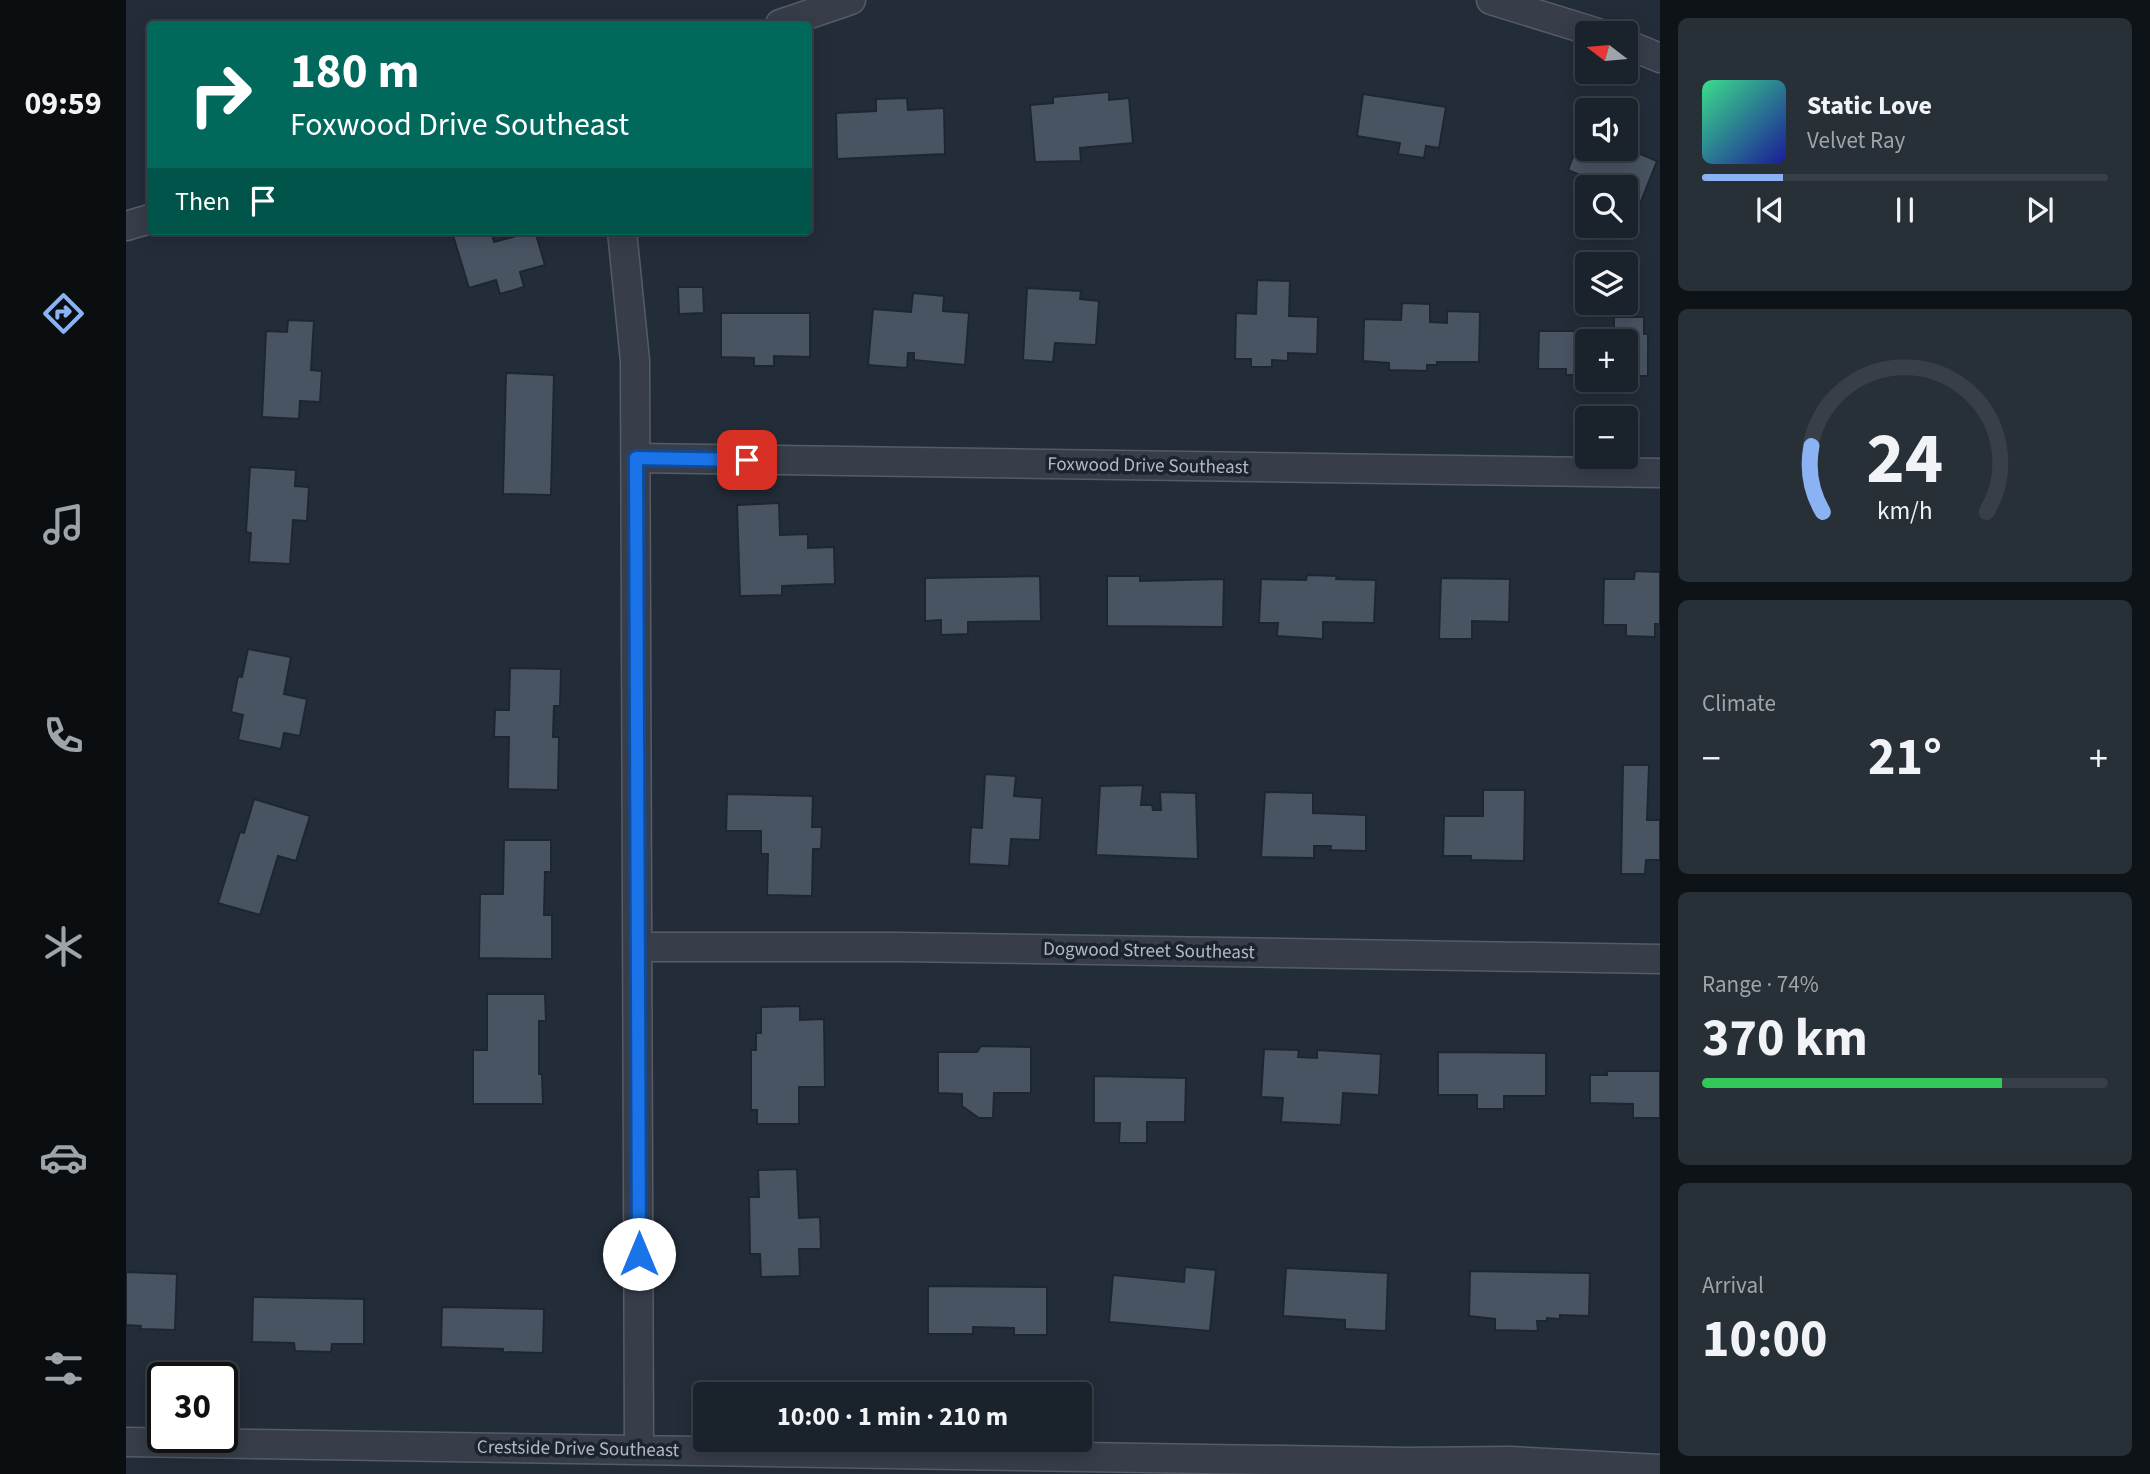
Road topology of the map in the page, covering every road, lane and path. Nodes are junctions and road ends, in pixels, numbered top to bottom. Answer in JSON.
{"nodes":[{"id":1,"x":851,"y":0,"type":"edge"},
{"id":2,"x":1491,"y":0,"type":"edge"},
{"id":3,"x":789,"y":21,"type":"edge"},
{"id":4,"x":1575,"y":26,"type":"edge"},
{"id":5,"x":1638,"y":49,"type":"edge"},
{"id":6,"x":1660,"y":58,"type":"edge"},
{"id":7,"x":147,"y":220,"type":"edge"},
{"id":8,"x":126,"y":226,"type":"edge"},
{"id":9,"x":622,"y":235,"type":"edge"},
{"id":10,"x":636,"y":458,"type":"junction"},
{"id":11,"x":1660,"y":473,"type":"edge"},
{"id":12,"x":638,"y":947,"type":"junction"},
{"id":13,"x":1660,"y":960,"type":"edge"},
{"id":14,"x":126,"y":1441,"type":"edge"},
{"id":15,"x":639,"y":1450,"type":"junction"},
{"id":16,"x":1660,"y":1469,"type":"edge"}],
"edges":[{"from":1,"to":3,"type":"street"},
{"from":2,"to":4,"type":"street"},
{"from":5,"to":6,"type":"street"},
{"from":7,"to":8,"type":"street"},
{"from":9,"to":10,"type":"street"},
{"from":10,"to":11,"type":"street","name":"Foxwood Drive Southeast"},
{"from":10,"to":12,"type":"street"},
{"from":12,"to":13,"type":"street","name":"Dogwood Street Southeast"},
{"from":12,"to":15,"type":"street"},
{"from":14,"to":15,"type":"street","name":"Crestside Drive Southeast"},
{"from":15,"to":16,"type":"street","name":"Crestside Drive Southeast"}]}
